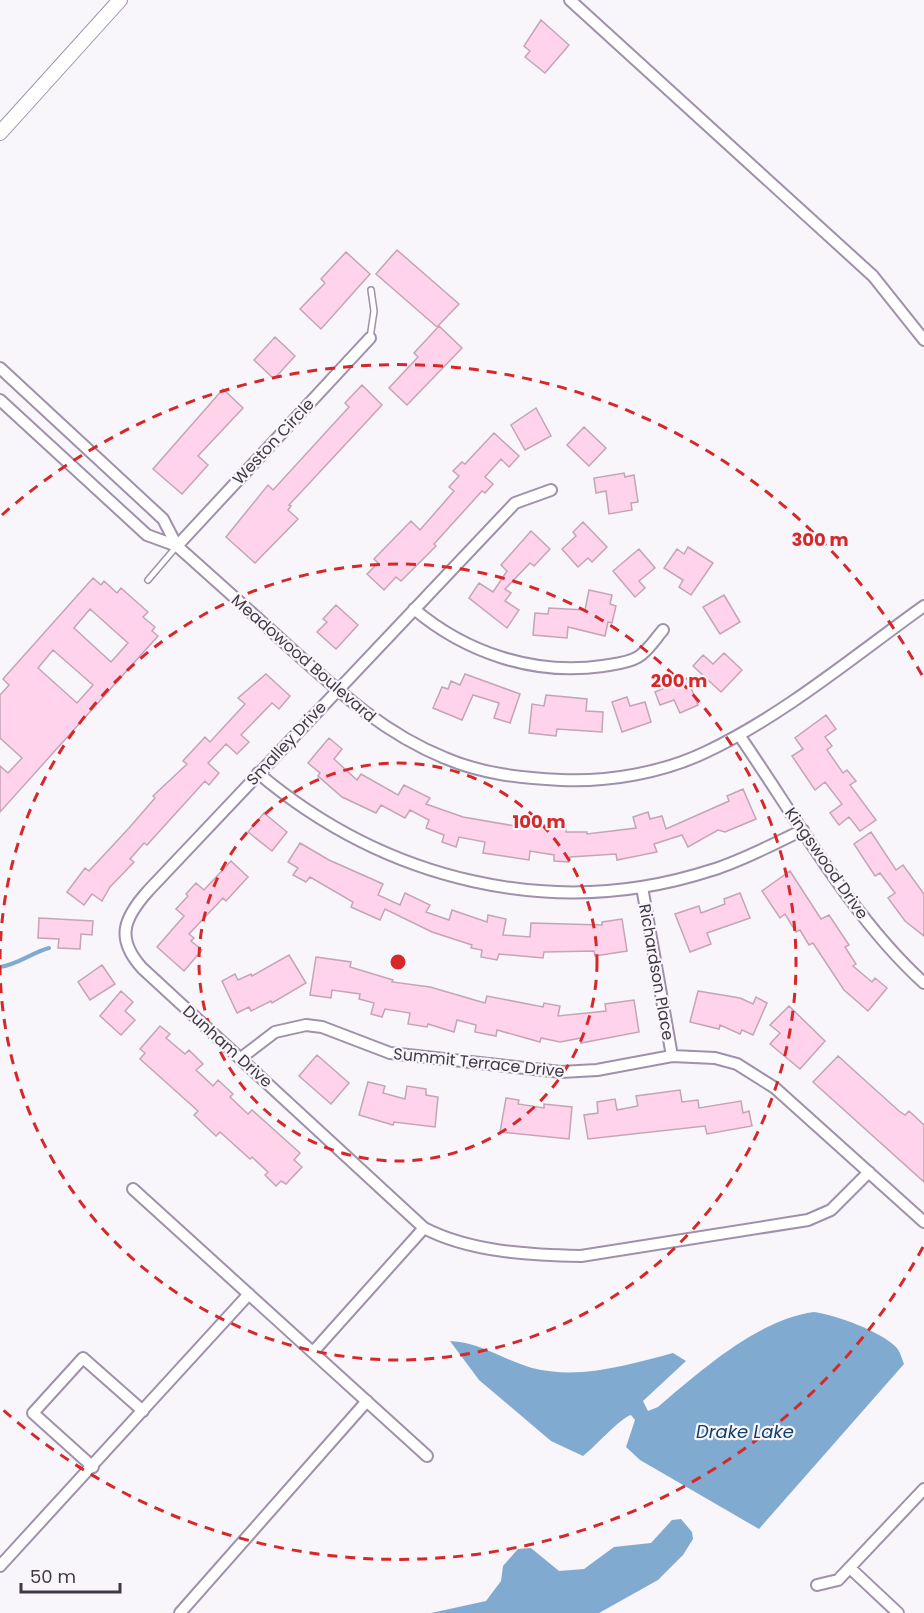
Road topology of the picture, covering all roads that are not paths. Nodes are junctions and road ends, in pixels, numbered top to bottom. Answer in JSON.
{"nodes":[{"id":1,"x":120,"y":0,"type":"edge"},
{"id":2,"x":570,"y":0,"type":"edge"},
{"id":3,"x":0,"y":133,"type":"edge"},
{"id":4,"x":371,"y":290,"type":"dead end"},
{"id":5,"x":370,"y":338,"type":"joint"},
{"id":6,"x":924,"y":340,"type":"edge"},
{"id":7,"x":0,"y":368,"type":"edge"},
{"id":8,"x":0,"y":400,"type":"edge"},
{"id":9,"x":551,"y":490,"type":"dead end"},
{"id":10,"x":177,"y":546,"type":"junction"},
{"id":11,"x":148,"y":580,"type":"dead end"},
{"id":12,"x":924,"y":606,"type":"edge"},
{"id":13,"x":414,"y":609,"type":"junction"},
{"id":14,"x":663,"y":630,"type":"dead end"},
{"id":15,"x":337,"y":689,"type":"junction"},
{"id":16,"x":739,"y":735,"type":"junction"},
{"id":17,"x":258,"y":773,"type":"junction"},
{"id":18,"x":803,"y":830,"type":"junction"},
{"id":19,"x":642,"y":887,"type":"junction"},
{"id":20,"x":126,"y":943,"type":"joint"},
{"id":21,"x":924,"y":983,"type":"edge"},
{"id":22,"x":672,"y":1056,"type":"junction"},
{"id":23,"x":241,"y":1058,"type":"junction"},
{"id":24,"x":868,"y":1172,"type":"junction"},
{"id":25,"x":134,"y":1189,"type":"dead end"},
{"id":26,"x":924,"y":1222,"type":"edge"},
{"id":27,"x":424,"y":1228,"type":"junction"},
{"id":28,"x":249,"y":1294,"type":"junction"},
{"id":29,"x":313,"y":1352,"type":"junction"},
{"id":30,"x":367,"y":1401,"type":"junction"},
{"id":31,"x":143,"y":1412,"type":"junction"},
{"id":32,"x":428,"y":1456,"type":"dead end"},
{"id":33,"x":93,"y":1467,"type":"junction"},
{"id":34,"x":924,"y":1489,"type":"edge"},
{"id":35,"x":0,"y":1566,"type":"edge"},
{"id":36,"x":850,"y":1568,"type":"junction"},
{"id":37,"x":818,"y":1585,"type":"dead end"},
{"id":38,"x":180,"y":1613,"type":"edge"},
{"id":39,"x":898,"y":1613,"type":"edge"}],
"edges":[{"from":1,"to":3,"type":"street"},
{"from":2,"to":6,"type":"street"},
{"from":4,"to":5,"type":"lane"},
{"from":5,"to":10,"type":"street","name":"Weston Circle"},
{"from":7,"to":10,"type":"street","name":"Meadowood Boulevard"},
{"from":8,"to":10,"type":"street","name":"Meadowood Boulevard"},
{"from":9,"to":13,"type":"street","name":"Smalley Drive"},
{"from":10,"to":11,"type":"lane"},
{"from":10,"to":15,"type":"street","name":"Meadowood Boulevard"},
{"from":12,"to":16,"type":"street","name":"Meadowood Boulevard"},
{"from":13,"to":14,"type":"street"},
{"from":13,"to":15,"type":"street","name":"Smalley Drive"},
{"from":15,"to":16,"type":"street","name":"Meadowood Boulevard"},
{"from":15,"to":17,"type":"street","name":"Smalley Drive"},
{"from":16,"to":18,"type":"street","name":"Kingswood Drive"},
{"from":17,"to":19,"type":"street"},
{"from":17,"to":20,"type":"street","name":"Smalley Drive"},
{"from":18,"to":19,"type":"street"},
{"from":18,"to":21,"type":"street","name":"Kingswood Drive"},
{"from":19,"to":22,"type":"street","name":"Richardson Place"},
{"from":20,"to":23,"type":"street","name":"Dunham Drive"},
{"from":22,"to":23,"type":"street","name":"Summit Terrace Drive"},
{"from":22,"to":24,"type":"street","name":"Summit Terrace Drive"},
{"from":23,"to":27,"type":"street","name":"Dunham Drive"},
{"from":24,"to":26,"type":"street","name":"Summit Terrace Drive"},
{"from":24,"to":27,"type":"street"},
{"from":25,"to":28,"type":"street"},
{"from":27,"to":29,"type":"street"},
{"from":28,"to":29,"type":"street"},
{"from":28,"to":31,"type":"street"},
{"from":29,"to":30,"type":"street"},
{"from":30,"to":32,"type":"street"},
{"from":30,"to":38,"type":"street"},
{"from":31,"to":33,"type":"street"},
{"from":31,"to":33,"type":"street"},
{"from":33,"to":35,"type":"street"},
{"from":34,"to":36,"type":"street"},
{"from":36,"to":37,"type":"street"},
{"from":36,"to":39,"type":"street"}]}
